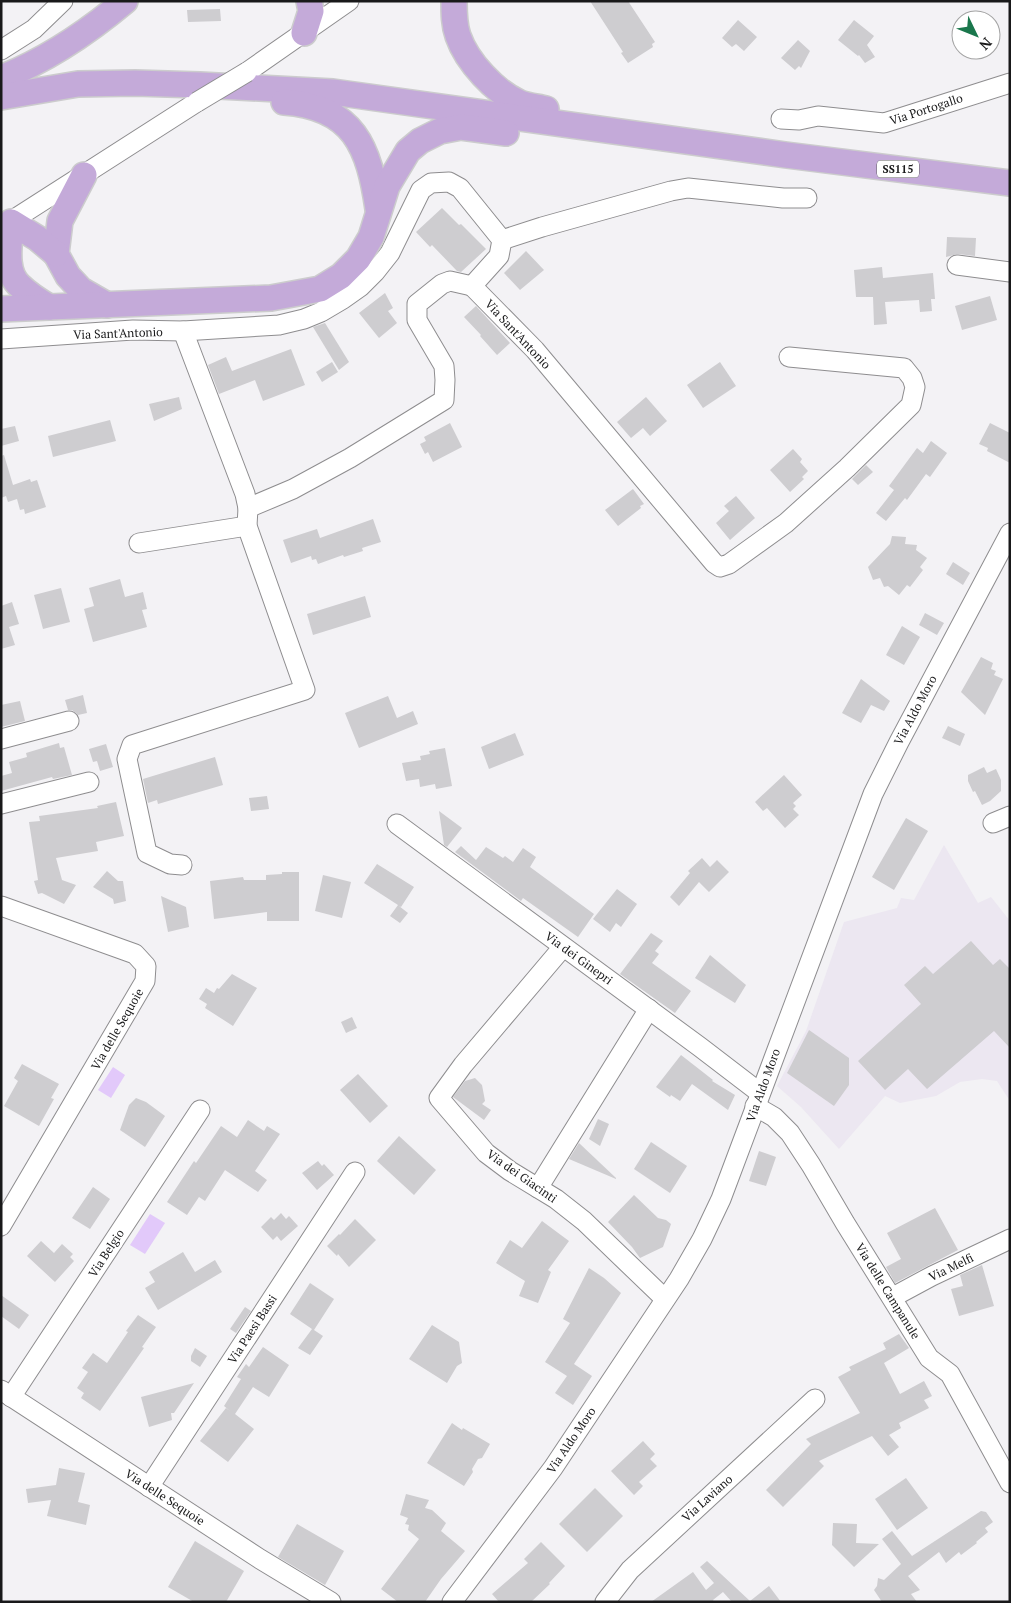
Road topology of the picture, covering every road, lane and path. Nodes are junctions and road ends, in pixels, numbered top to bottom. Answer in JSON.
{"nodes":[{"id":1,"x":63,"y":1,"type":"edge"},
{"id":2,"x":125,"y":1,"type":"edge"},
{"id":3,"x":309,"y":1,"type":"edge"},
{"id":4,"x":349,"y":1,"type":"edge"},
{"id":5,"x":449,"y":5,"type":"edge"},
{"id":6,"x":304,"y":33,"type":"junction"},
{"id":7,"x":10,"y":37,"type":"edge"},
{"id":8,"x":1,"y":50,"type":"edge"},
{"id":9,"x":1,"y":78,"type":"edge"},
{"id":10,"x":1010,"y":83,"type":"edge"},
{"id":11,"x":33,"y":91,"type":"junction"},
{"id":12,"x":1,"y":96,"type":"edge"},
{"id":13,"x":781,"y":119,"type":"dead end"},
{"id":14,"x":743,"y":148,"type":"junction"},
{"id":15,"x":786,"y":155,"type":"junction"},
{"id":16,"x":84,"y":175,"type":"junction"},
{"id":17,"x":1010,"y":183,"type":"edge"},
{"id":18,"x":807,"y":198,"type":"dead end"},
{"id":19,"x":378,"y":209,"type":"junction"},
{"id":20,"x":6,"y":225,"type":"edge"},
{"id":21,"x":502,"y":240,"type":"junction"},
{"id":22,"x":56,"y":254,"type":"junction"},
{"id":23,"x":957,"y":266,"type":"dead end"},
{"id":24,"x":1010,"y":272,"type":"edge"},
{"id":25,"x":472,"y":286,"type":"junction"},
{"id":26,"x":107,"y":305,"type":"junction"},
{"id":27,"x":48,"y":308,"type":"junction"},
{"id":28,"x":1,"y":309,"type":"edge"},
{"id":29,"x":183,"y":332,"type":"junction"},
{"id":30,"x":1,"y":339,"type":"edge"},
{"id":31,"x":789,"y":357,"type":"dead end"},
{"id":32,"x":247,"y":517,"type":"junction"},
{"id":33,"x":1010,"y":533,"type":"edge"},
{"id":34,"x":139,"y":543,"type":"dead end"},
{"id":35,"x":69,"y":722,"type":"dead end"},
{"id":36,"x":1,"y":739,"type":"edge"},
{"id":37,"x":89,"y":782,"type":"dead end"},
{"id":38,"x":1,"y":804,"type":"edge"},
{"id":39,"x":397,"y":824,"type":"dead end"},
{"id":40,"x":182,"y":865,"type":"dead end"},
{"id":41,"x":1,"y":906,"type":"edge"},
{"id":42,"x":563,"y":946,"type":"junction"},
{"id":43,"x":649,"y":1009,"type":"junction"},
{"id":44,"x":758,"y":1100,"type":"junction"},
{"id":45,"x":200,"y":1110,"type":"dead end"},
{"id":46,"x":355,"y":1172,"type":"dead end"},
{"id":47,"x":538,"y":1188,"type":"junction"},
{"id":48,"x":1,"y":1226,"type":"edge"},
{"id":49,"x":1010,"y":1239,"type":"edge"},
{"id":50,"x":893,"y":1297,"type":"junction"},
{"id":51,"x":665,"y":1300,"type":"junction"},
{"id":52,"x":6,"y":1394,"type":"edge"},
{"id":53,"x":815,"y":1399,"type":"dead end"},
{"id":54,"x":1010,"y":1483,"type":"edge"},
{"id":55,"x":149,"y":1486,"type":"junction"},
{"id":56,"x":331,"y":1602,"type":"edge"},
{"id":57,"x":452,"y":1602,"type":"edge"},
{"id":58,"x":604,"y":1602,"type":"edge"}],
"edges":[{"from":1,"to":7,"type":"street"},
{"from":2,"to":9,"type":"main road"},
{"from":3,"to":6,"type":"main road"},
{"from":4,"to":6,"type":"street"},
{"from":5,"to":14,"type":"main road"},
{"from":6,"to":16,"type":"street","bridge":true},
{"from":7,"to":8,"type":"street"},
{"from":10,"to":13,"type":"street","name":"Via Portogallo"},
{"from":11,"to":12,"type":"main road"},
{"from":11,"to":14,"type":"main road"},
{"from":11,"to":19,"type":"main road"},
{"from":14,"to":15,"type":"main road"},
{"from":15,"to":17,"type":"main road","number":"SS115"},
{"from":15,"to":19,"type":"main road"},
{"from":16,"to":20,"type":"street"},
{"from":16,"to":22,"type":"main road"},
{"from":18,"to":21,"type":"street"},
{"from":19,"to":26,"type":"main road"},
{"from":20,"to":22,"type":"main road"},
{"from":20,"to":27,"type":"main road"},
{"from":21,"to":25,"type":"street"},
{"from":21,"to":29,"type":"street","name":"Via Sant'Antonio"},
{"from":22,"to":26,"type":"main road"},
{"from":23,"to":24,"type":"street"},
{"from":25,"to":31,"type":"street","name":"Via Sant'Antonio"},
{"from":25,"to":32,"type":"street"},
{"from":26,"to":27,"type":"main road"},
{"from":27,"to":28,"type":"main road"},
{"from":29,"to":30,"type":"street","name":"Via Sant'Antonio"},
{"from":29,"to":32,"type":"street"},
{"from":32,"to":34,"type":"street"},
{"from":32,"to":40,"type":"street"},
{"from":33,"to":44,"type":"street","name":"Via Aldo Moro"},
{"from":35,"to":36,"type":"street"},
{"from":37,"to":38,"type":"street"},
{"from":39,"to":42,"type":"street","name":"Via dei Ginepri"},
{"from":41,"to":48,"type":"street","name":"Via delle Sequoie"},
{"from":42,"to":43,"type":"street","name":"Via dei Ginepri"},
{"from":42,"to":47,"type":"street","name":"Via dei Giacinti"},
{"from":43,"to":44,"type":"street","name":"Via dei Ginepri"},
{"from":43,"to":47,"type":"street"},
{"from":44,"to":50,"type":"street","name":"Via delle Campanule"},
{"from":44,"to":51,"type":"street","name":"Via Aldo Moro"},
{"from":45,"to":52,"type":"street","name":"Via Belgio"},
{"from":46,"to":55,"type":"street","name":"Via Paesi Bassi"},
{"from":47,"to":51,"type":"street","name":"Via dei Giacinti"},
{"from":49,"to":50,"type":"street","name":"Via Melfi"},
{"from":50,"to":54,"type":"street","name":"Via delle Campanule"},
{"from":51,"to":57,"type":"street","name":"Via Aldo Moro"},
{"from":52,"to":55,"type":"street","name":"Via delle Sequoie"},
{"from":53,"to":58,"type":"street","name":"Via Laviano"},
{"from":55,"to":56,"type":"street","name":"Via delle Sequoie"}]}
